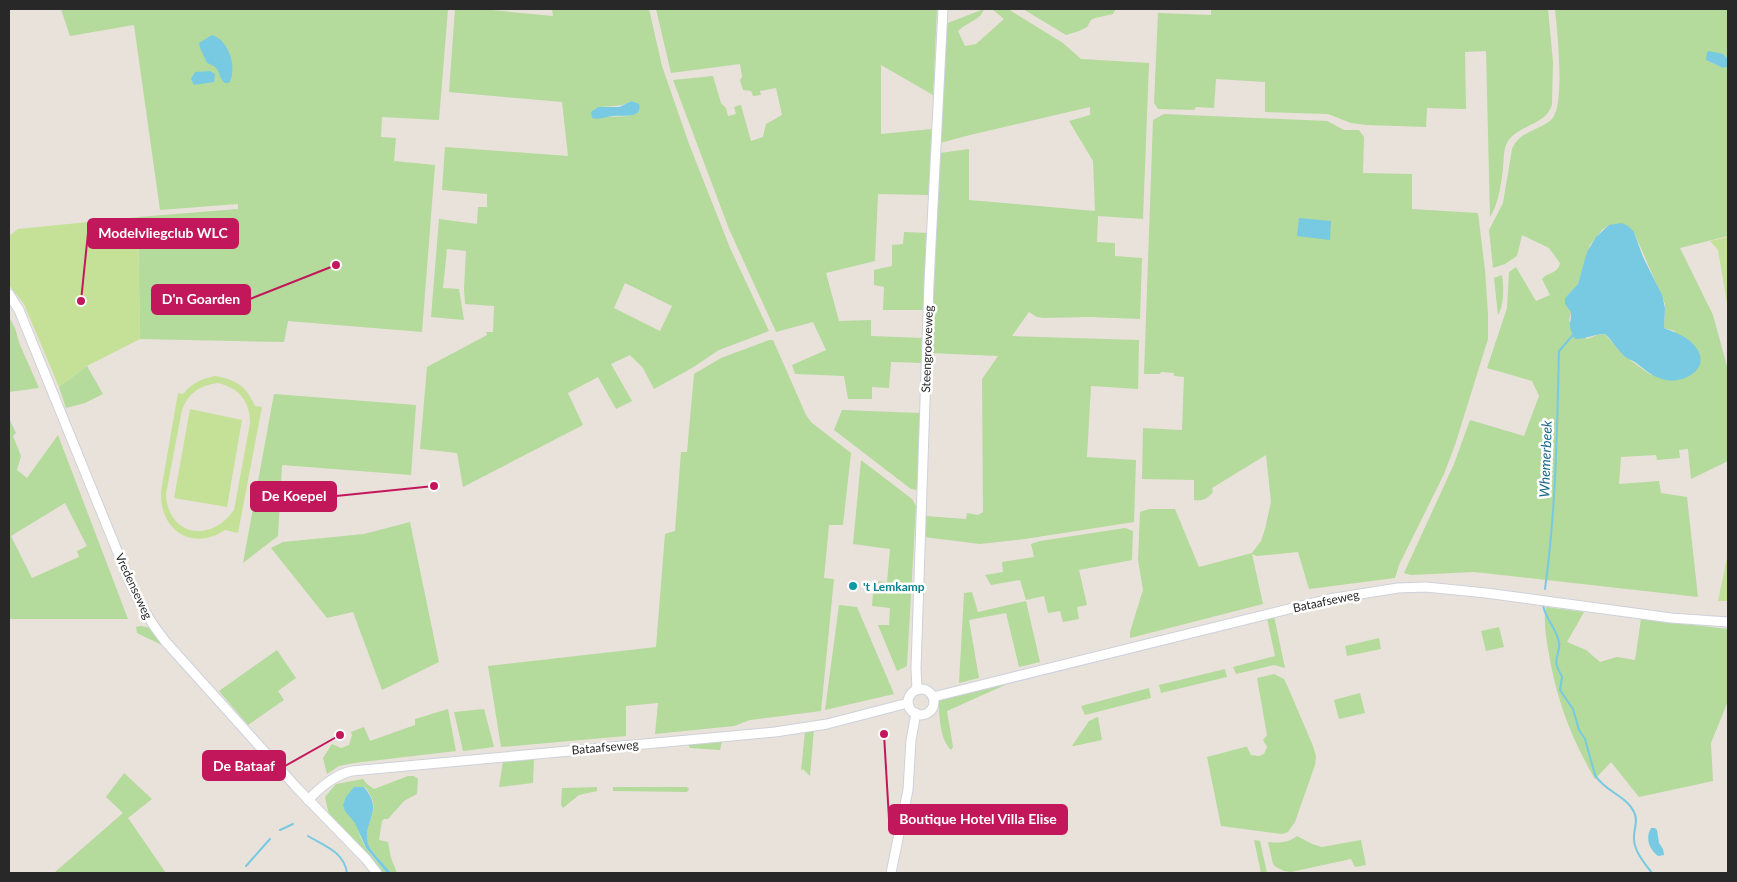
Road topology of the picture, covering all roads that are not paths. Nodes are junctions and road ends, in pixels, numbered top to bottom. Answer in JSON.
{"nodes":[{"id":1,"x":943,"y":9,"type":"edge"},
{"id":2,"x":9,"y":294,"type":"edge"},
{"id":3,"x":1728,"y":622,"type":"edge"},
{"id":4,"x":917,"y":690,"type":"junction"},
{"id":5,"x":932,"y":697,"type":"junction"},
{"id":6,"x":908,"y":703,"type":"junction"},
{"id":7,"x":916,"y":713,"type":"junction"},
{"id":8,"x":308,"y":800,"type":"junction"},
{"id":9,"x":377,"y":873,"type":"edge"},
{"id":10,"x":891,"y":873,"type":"edge"}],
"edges":[{"from":1,"to":4,"type":"main road","name":"Steengroeveweg"},
{"from":2,"to":8,"type":"main road","name":"Vredenseweg"},
{"from":3,"to":5,"type":"main road","name":"Bataafseweg"},
{"from":4,"to":5,"type":"main road"},
{"from":4,"to":6,"type":"main road"},
{"from":5,"to":7,"type":"main road"},
{"from":6,"to":7,"type":"main road"},
{"from":6,"to":8,"type":"main road","name":"Bataafseweg"},
{"from":7,"to":10,"type":"main road"},
{"from":8,"to":9,"type":"main road","name":"Vredenseweg"}]}
